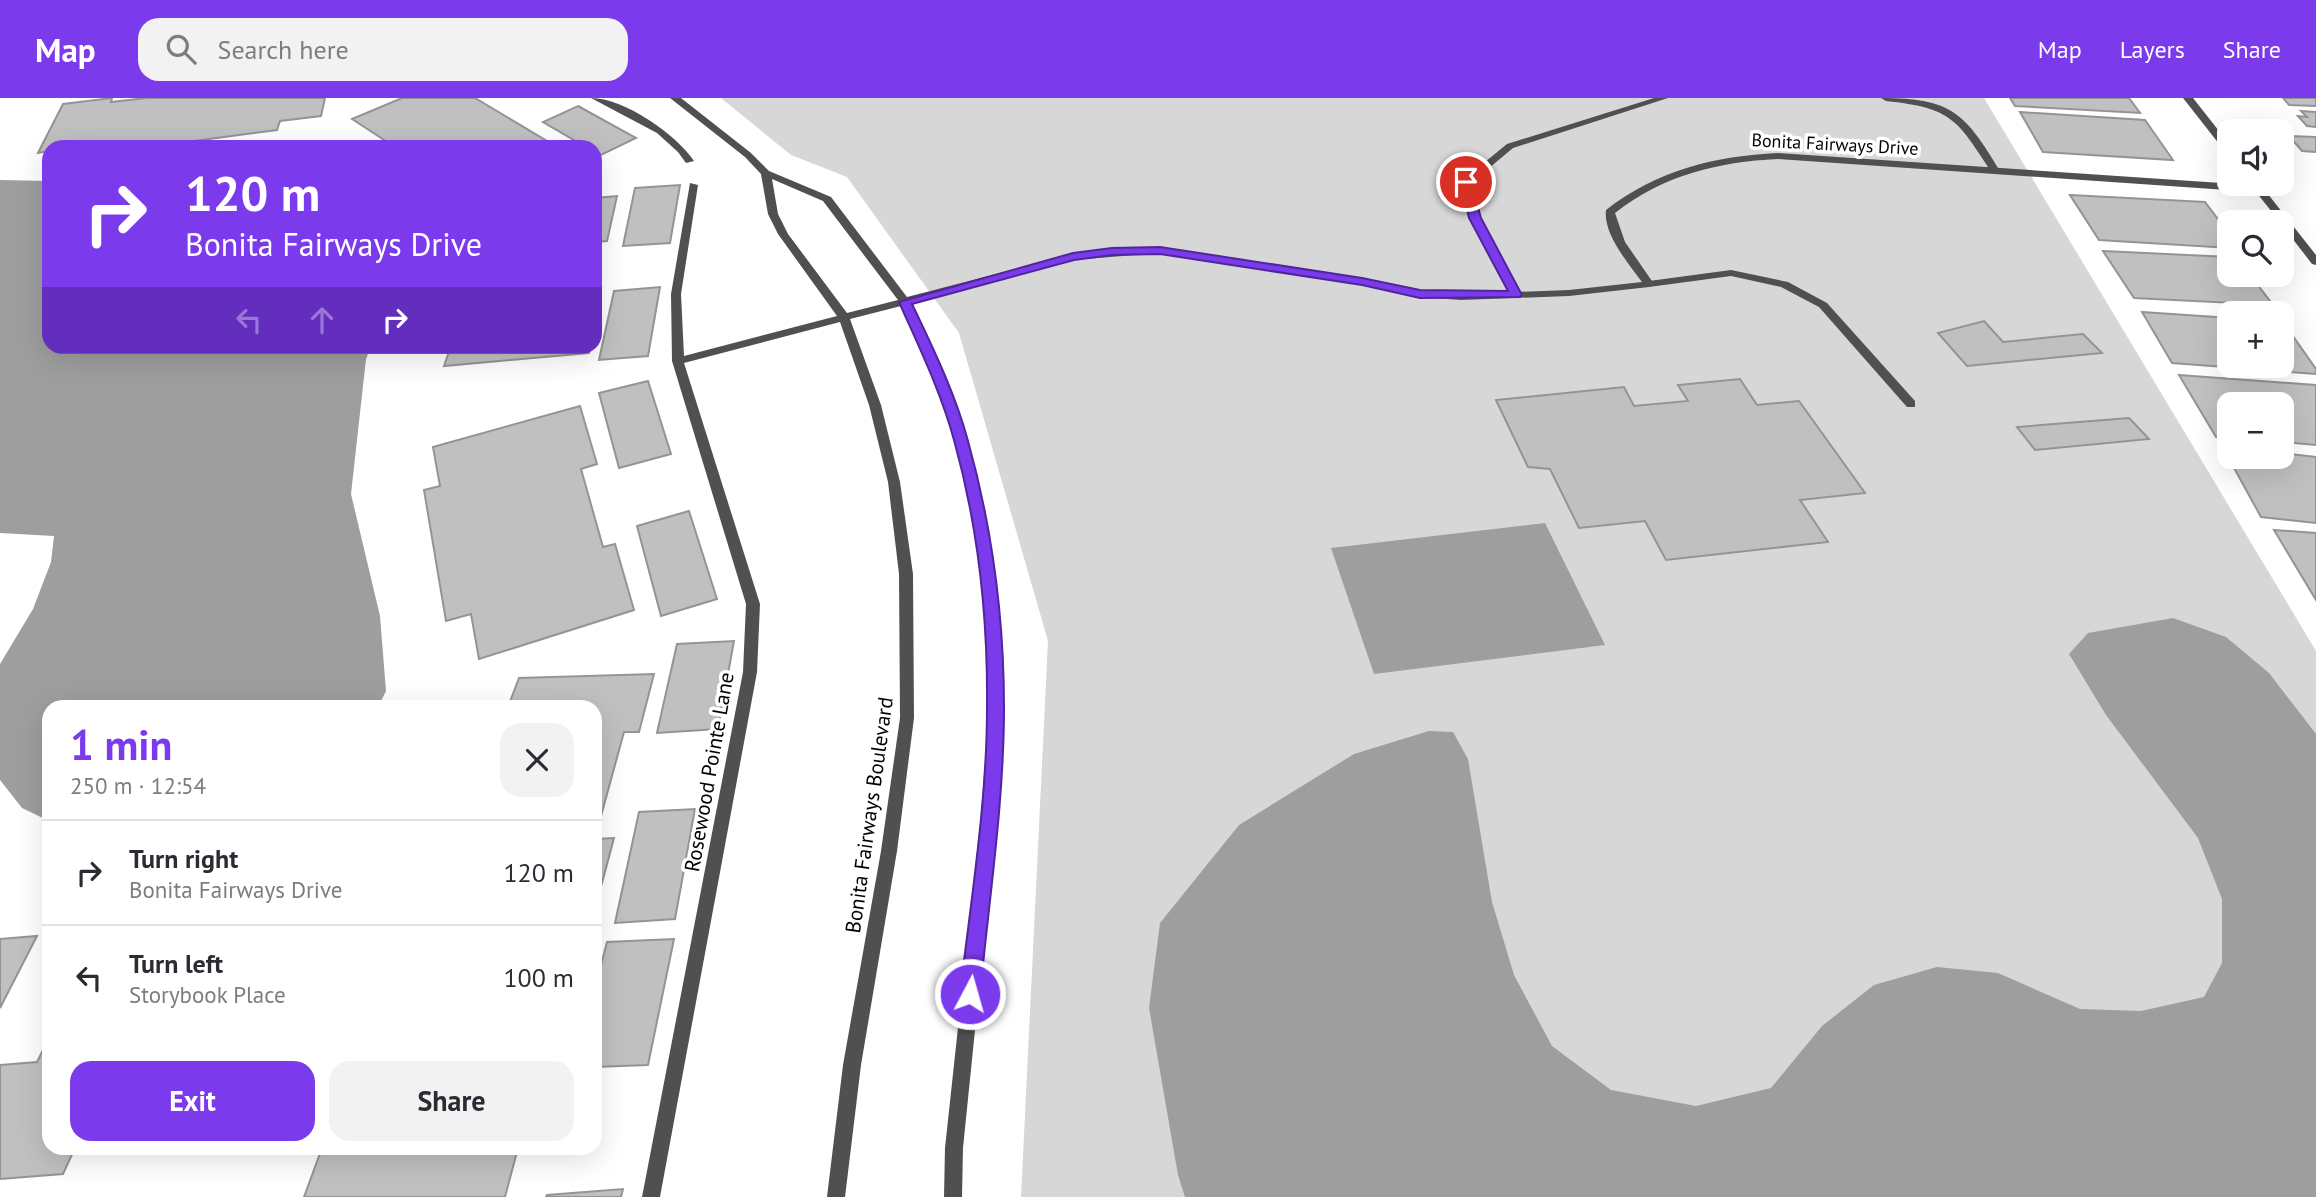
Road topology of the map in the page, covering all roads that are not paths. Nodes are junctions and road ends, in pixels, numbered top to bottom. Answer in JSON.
{"nodes":[{"id":1,"x":596,"y":98,"type":"edge"},
{"id":2,"x":675,"y":98,"type":"edge"},
{"id":3,"x":1663,"y":98,"type":"edge"},
{"id":4,"x":1886,"y":98,"type":"edge"},
{"id":5,"x":2188,"y":98,"type":"edge"},
{"id":6,"x":2217,"y":135,"type":"edge"},
{"id":7,"x":689,"y":161,"type":"dead end"},
{"id":8,"x":1995,"y":171,"type":"junction"},
{"id":9,"x":766,"y":173,"type":"junction"},
{"id":10,"x":2217,"y":184,"type":"edge"},
{"id":11,"x":693,"y":186,"type":"dead end"},
{"id":12,"x":2265,"y":196,"type":"edge"},
{"id":13,"x":2316,"y":262,"type":"edge"},
{"id":14,"x":1649,"y":284,"type":"junction"},
{"id":15,"x":1516,"y":295,"type":"junction"},
{"id":16,"x":905,"y":302,"type":"junction"},
{"id":17,"x":843,"y":316,"type":"junction"},
{"id":18,"x":678,"y":361,"type":"junction"},
{"id":19,"x":1911,"y":404,"type":"dead end"},
{"id":20,"x":651,"y":1197,"type":"edge"},
{"id":21,"x":836,"y":1197,"type":"edge"},
{"id":22,"x":953,"y":1197,"type":"edge"}],
"edges":[{"from":1,"to":7,"type":"street"},
{"from":2,"to":9,"type":"street"},
{"from":3,"to":15,"type":"street"},
{"from":4,"to":8,"type":"street"},
{"from":5,"to":6,"type":"street"},
{"from":8,"to":10,"type":"street","name":"Bonita Fairways Drive"},
{"from":8,"to":14,"type":"street","name":"Bonita Fairways Drive"},
{"from":9,"to":16,"type":"street"},
{"from":9,"to":17,"type":"street","name":"Bonita Fairways Boulevard"},
{"from":11,"to":18,"type":"street","name":"Rosewood Pointe Lane"},
{"from":12,"to":13,"type":"street"},
{"from":14,"to":15,"type":"street"},
{"from":14,"to":19,"type":"street"},
{"from":15,"to":16,"type":"street"},
{"from":16,"to":17,"type":"street"},
{"from":16,"to":22,"type":"street"},
{"from":17,"to":18,"type":"street"},
{"from":17,"to":21,"type":"street","name":"Bonita Fairways Boulevard"},
{"from":18,"to":20,"type":"street","name":"Rosewood Pointe Lane"}]}
